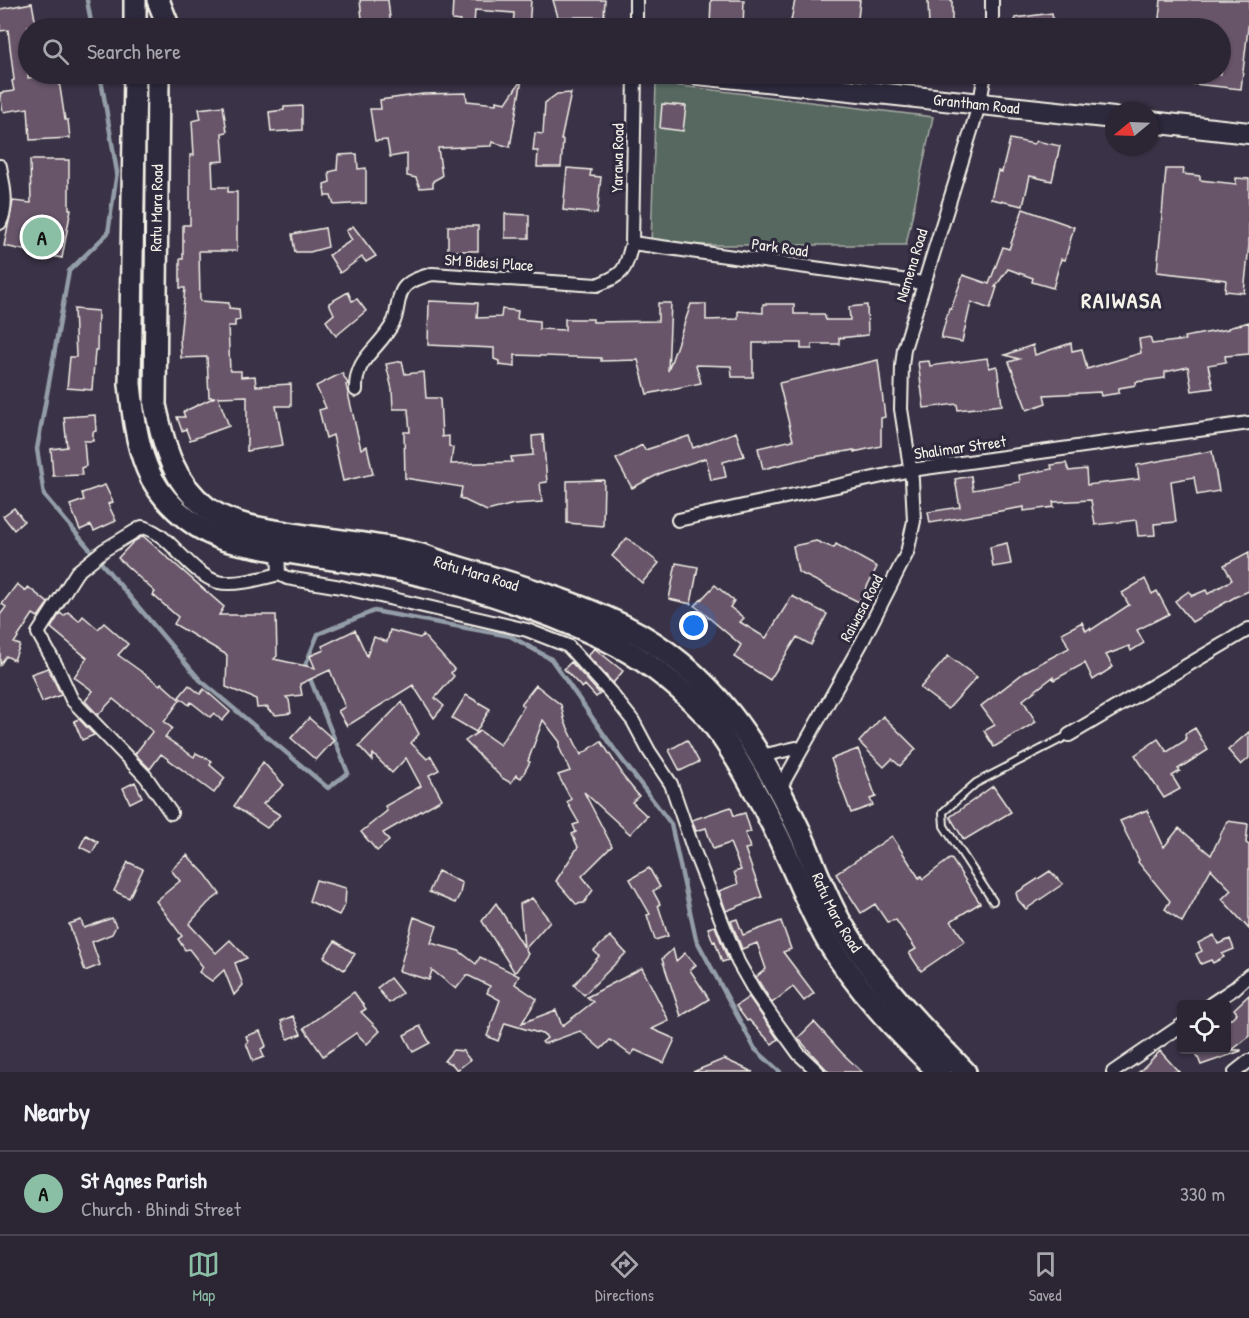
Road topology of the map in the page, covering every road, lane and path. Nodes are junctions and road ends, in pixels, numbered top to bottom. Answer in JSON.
{"nodes":[{"id":1,"x":135,"y":0,"type":"edge"},
{"id":2,"x":157,"y":0,"type":"edge"},
{"id":3,"x":636,"y":0,"type":"edge"},
{"id":4,"x":992,"y":0,"type":"edge"},
{"id":5,"x":135,"y":18,"type":"edge"},
{"id":6,"x":158,"y":18,"type":"edge"},
{"id":7,"x":165,"y":18,"type":"edge"},
{"id":8,"x":636,"y":18,"type":"edge"},
{"id":9,"x":992,"y":18,"type":"edge"},
{"id":10,"x":135,"y":84,"type":"edge"},
{"id":11,"x":158,"y":84,"type":"edge"},
{"id":12,"x":635,"y":84,"type":"edge"},
{"id":13,"x":799,"y":84,"type":"edge"},
{"id":14,"x":983,"y":84,"type":"edge"},
{"id":15,"x":980,"y":102,"type":"junction"},
{"id":16,"x":1105,"y":117,"type":"edge"},
{"id":17,"x":1159,"y":123,"type":"edge"},
{"id":18,"x":1249,"y":133,"type":"edge"},
{"id":19,"x":0,"y":166,"type":"edge"},
{"id":20,"x":0,"y":223,"type":"edge"},
{"id":21,"x":632,"y":243,"type":"junction"},
{"id":22,"x":923,"y":283,"type":"junction"},
{"id":23,"x":356,"y":390,"type":"dead end"},
{"id":24,"x":1249,"y":423,"type":"edge"},
{"id":25,"x":911,"y":470,"type":"junction"},
{"id":26,"x":678,"y":520,"type":"dead end"},
{"id":27,"x":278,"y":551,"type":"junction"},
{"id":28,"x":279,"y":574,"type":"junction"},
{"id":29,"x":1249,"y":629,"type":"edge"},
{"id":30,"x":1069,"y":735,"type":"joint"},
{"id":31,"x":801,"y":750,"type":"junction"},
{"id":32,"x":762,"y":756,"type":"junction"},
{"id":33,"x":779,"y":790,"type":"junction"},
{"id":34,"x":171,"y":813,"type":"dead end"},
{"id":35,"x":993,"y":901,"type":"dead end"},
{"id":36,"x":1249,"y":975,"type":"edge"},
{"id":37,"x":1218,"y":1000,"type":"edge"},
{"id":38,"x":1177,"y":1028,"type":"edge"},
{"id":39,"x":1249,"y":1061,"type":"edge"},
{"id":40,"x":818,"y":1072,"type":"edge"},
{"id":41,"x":939,"y":1072,"type":"edge"},
{"id":42,"x":964,"y":1072,"type":"edge"},
{"id":43,"x":1113,"y":1072,"type":"edge"},
{"id":44,"x":1235,"y":1072,"type":"edge"}],
"edges":[{"from":1,"to":5,"type":"highway"},
{"from":2,"to":6,"type":"highway"},
{"from":2,"to":7,"type":"highway"},
{"from":3,"to":8,"type":"street"},
{"from":4,"to":9,"type":"street"},
{"from":10,"to":27,"type":"highway","name":"Ratu Mara Road"},
{"from":11,"to":32,"type":"highway","name":"Ratu Mara Road"},
{"from":12,"to":21,"type":"street","name":"Yarawa Road"},
{"from":13,"to":15,"type":"main road","name":"Grantham Road"},
{"from":14,"to":15,"type":"street","name":"Namena Road"},
{"from":15,"to":16,"type":"main road","name":"Grantham Road"},
{"from":15,"to":22,"type":"street","name":"Namena Road"},
{"from":17,"to":18,"type":"main road"},
{"from":19,"to":20,"type":"street"},
{"from":21,"to":22,"type":"street","name":"Park Road"},
{"from":21,"to":23,"type":"street","name":"SM Bidesi Place"},
{"from":22,"to":25,"type":"street","name":"Namena Road"},
{"from":24,"to":25,"type":"street","name":"Shalimar Street"},
{"from":25,"to":26,"type":"street","name":"Shalimar Street"},
{"from":25,"to":31,"type":"street","name":"Raiwasa Road"},
{"from":27,"to":28,"type":"street"},
{"from":27,"to":41,"type":"highway","name":"Ratu Mara Road"},
{"from":28,"to":34,"type":"street"},
{"from":28,"to":40,"type":"street"},
{"from":29,"to":30,"type":"street"},
{"from":30,"to":35,"type":"lane"},
{"from":31,"to":32,"type":"street"},
{"from":31,"to":33,"type":"street","name":"Raiwasa Road"},
{"from":32,"to":33,"type":"highway","name":"Ratu Mara Road"},
{"from":33,"to":42,"type":"highway","name":"Ratu Mara Road"},
{"from":36,"to":37,"type":"street"},
{"from":38,"to":43,"type":"street"},
{"from":39,"to":44,"type":"street"}]}
